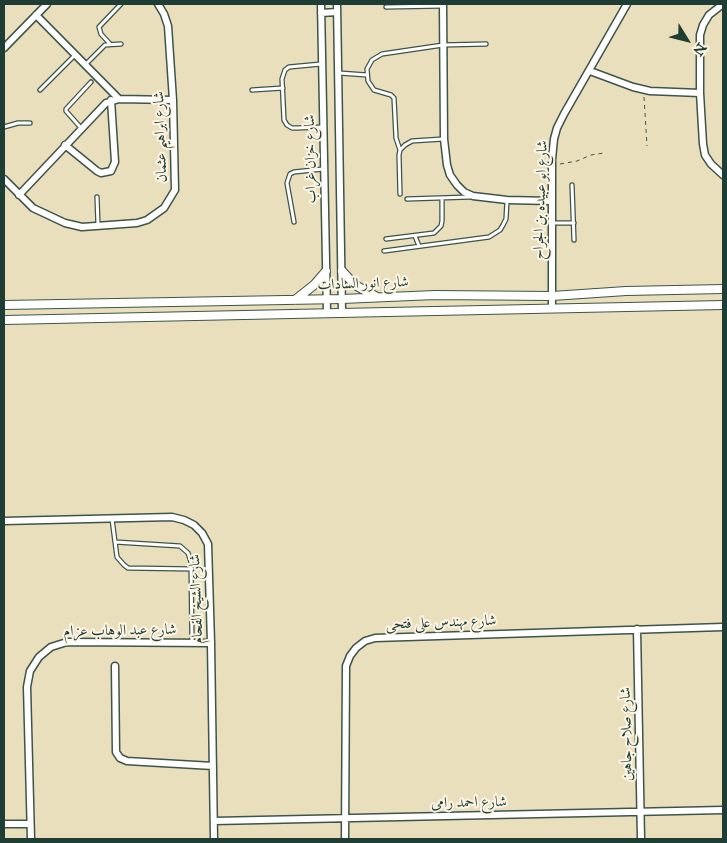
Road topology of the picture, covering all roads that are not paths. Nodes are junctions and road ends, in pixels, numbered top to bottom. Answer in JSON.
{"nodes":[{"id":1,"x":47,"y":4,"type":"edge"},
{"id":2,"x":121,"y":4,"type":"edge"},
{"id":3,"x":158,"y":4,"type":"edge"},
{"id":4,"x":321,"y":4,"type":"edge"},
{"id":5,"x":337,"y":4,"type":"edge"},
{"id":6,"x":627,"y":4,"type":"edge"},
{"id":7,"x":723,"y":4,"type":"edge"},
{"id":8,"x":443,"y":5,"type":"edge"},
{"id":9,"x":386,"y":7,"type":"dead end"},
{"id":10,"x":337,"y":12,"type":"junction"},
{"id":11,"x":321,"y":13,"type":"junction"},
{"id":12,"x":36,"y":15,"type":"junction"},
{"id":13,"x":110,"y":44,"type":"junction"},
{"id":14,"x":122,"y":44,"type":"dead end"},
{"id":15,"x":486,"y":44,"type":"dead end"},
{"id":16,"x":443,"y":45,"type":"junction"},
{"id":17,"x":4,"y":48,"type":"edge"},
{"id":18,"x":76,"y":55,"type":"junction"},
{"id":19,"x":85,"y":64,"type":"junction"},
{"id":20,"x":322,"y":64,"type":"junction"},
{"id":21,"x":590,"y":71,"type":"junction"},
{"id":22,"x":338,"y":73,"type":"junction"},
{"id":23,"x":367,"y":75,"type":"junction"},
{"id":24,"x":90,"y":82,"type":"dead end"},
{"id":25,"x":283,"y":88,"type":"junction"},
{"id":26,"x":40,"y":90,"type":"dead end"},
{"id":27,"x":252,"y":90,"type":"dead end"},
{"id":28,"x":700,"y":93,"type":"junction"},
{"id":29,"x":119,"y":99,"type":"junction"},
{"id":30,"x":111,"y":100,"type":"junction"},
{"id":31,"x":173,"y":100,"type":"junction"},
{"id":32,"x":30,"y":122,"type":"dead end"},
{"id":33,"x":4,"y":127,"type":"edge"},
{"id":34,"x":323,"y":127,"type":"junction"},
{"id":35,"x":81,"y":128,"type":"junction"},
{"id":36,"x":444,"y":138,"type":"junction"},
{"id":37,"x":65,"y":145,"type":"junction"},
{"id":38,"x":400,"y":150,"type":"junction"},
{"id":39,"x":324,"y":168,"type":"junction"},
{"id":40,"x":723,"y":175,"type":"edge"},
{"id":41,"x":4,"y":179,"type":"edge"},
{"id":42,"x":572,"y":185,"type":"dead end"},
{"id":43,"x":400,"y":194,"type":"dead end"},
{"id":44,"x":19,"y":195,"type":"junction"},
{"id":45,"x":473,"y":196,"type":"junction"},
{"id":46,"x":97,"y":197,"type":"dead end"},
{"id":47,"x":442,"y":198,"type":"junction"},
{"id":48,"x":407,"y":199,"type":"dead end"},
{"id":49,"x":507,"y":200,"type":"junction"},
{"id":50,"x":552,"y":201,"type":"junction"},
{"id":51,"x":294,"y":222,"type":"dead end"},
{"id":52,"x":574,"y":223,"type":"junction"},
{"id":53,"x":552,"y":224,"type":"junction"},
{"id":54,"x":98,"y":226,"type":"junction"},
{"id":55,"x":415,"y":236,"type":"junction"},
{"id":56,"x":386,"y":238,"type":"dead end"},
{"id":57,"x":574,"y":240,"type":"dead end"},
{"id":58,"x":419,"y":246,"type":"junction"},
{"id":59,"x":384,"y":251,"type":"dead end"},
{"id":60,"x":326,"y":271,"type":"junction"},
{"id":61,"x":342,"y":271,"type":"junction"},
{"id":62,"x":723,"y":289,"type":"edge"},
{"id":63,"x":552,"y":296,"type":"junction"},
{"id":64,"x":378,"y":298,"type":"junction"},
{"id":65,"x":326,"y":299,"type":"junction"},
{"id":66,"x":342,"y":299,"type":"junction"},
{"id":67,"x":295,"y":300,"type":"junction"},
{"id":68,"x":4,"y":305,"type":"edge"},
{"id":69,"x":723,"y":305,"type":"edge"},
{"id":70,"x":552,"y":308,"type":"junction"},
{"id":71,"x":326,"y":313,"type":"junction"},
{"id":72,"x":342,"y":313,"type":"junction"},
{"id":73,"x":4,"y":320,"type":"edge"},
{"id":74,"x":112,"y":519,"type":"junction"},
{"id":75,"x":4,"y":521,"type":"edge"},
{"id":76,"x":115,"y":542,"type":"junction"},
{"id":77,"x":192,"y":569,"type":"junction"},
{"id":78,"x":723,"y":627,"type":"edge"},
{"id":79,"x":637,"y":629,"type":"junction"},
{"id":80,"x":192,"y":643,"type":"junction"},
{"id":81,"x":211,"y":643,"type":"junction"},
{"id":82,"x":115,"y":666,"type":"dead end"},
{"id":83,"x":213,"y":766,"type":"junction"},
{"id":84,"x":723,"y":810,"type":"edge"},
{"id":85,"x":640,"y":812,"type":"junction"},
{"id":86,"x":345,"y":818,"type":"junction"},
{"id":87,"x":214,"y":821,"type":"junction"},
{"id":88,"x":4,"y":824,"type":"edge"},
{"id":89,"x":30,"y":824,"type":"junction"},
{"id":90,"x":31,"y":839,"type":"edge"},
{"id":91,"x":214,"y":839,"type":"edge"},
{"id":92,"x":345,"y":839,"type":"edge"},
{"id":93,"x":641,"y":839,"type":"edge"}],
"edges":[{"from":1,"to":12,"type":"street"},
{"from":2,"to":13,"type":"lane"},
{"from":3,"to":31,"type":"street","name":"شارع ابراهيم عثمان"},
{"from":4,"to":11,"type":"street","name":"شارع خزان غراب"},
{"from":5,"to":10,"type":"street","name":"شارع خزان غراب"},
{"from":6,"to":21,"type":"street","name":"شارع ابو عبيده بن الجراح"},
{"from":7,"to":28,"type":"street"},
{"from":8,"to":9,"type":"lane"},
{"from":8,"to":16,"type":"street"},
{"from":10,"to":11,"type":"street"},
{"from":10,"to":22,"type":"street","name":"شارع خزان غراب"},
{"from":11,"to":20,"type":"street","name":"شارع خزان غراب"},
{"from":12,"to":17,"type":"street"},
{"from":12,"to":18,"type":"street"},
{"from":13,"to":14,"type":"lane"},
{"from":13,"to":19,"type":"lane"},
{"from":15,"to":16,"type":"lane"},
{"from":16,"to":23,"type":"lane"},
{"from":16,"to":36,"type":"street"},
{"from":18,"to":19,"type":"street"},
{"from":18,"to":26,"type":"lane"},
{"from":19,"to":29,"type":"street"},
{"from":20,"to":25,"type":"lane"},
{"from":20,"to":34,"type":"street","name":"شارع خزان غراب"},
{"from":21,"to":28,"type":"street"},
{"from":21,"to":50,"type":"street","name":"شارع ابو عبيده بن الجراح"},
{"from":22,"to":23,"type":"lane"},
{"from":22,"to":61,"type":"street","name":"شارع خزان غراب"},
{"from":23,"to":38,"type":"lane"},
{"from":24,"to":35,"type":"lane"},
{"from":25,"to":27,"type":"lane"},
{"from":25,"to":34,"type":"lane"},
{"from":28,"to":40,"type":"street"},
{"from":29,"to":30,"type":"street"},
{"from":29,"to":31,"type":"street"},
{"from":30,"to":35,"type":"street"},
{"from":30,"to":37,"type":"street"},
{"from":31,"to":54,"type":"street","name":"شارع ابراهيم عثمان"},
{"from":32,"to":33,"type":"lane"},
{"from":34,"to":39,"type":"street","name":"شارع خزان غراب"},
{"from":35,"to":37,"type":"street"},
{"from":36,"to":38,"type":"lane"},
{"from":36,"to":45,"type":"street"},
{"from":37,"to":44,"type":"street"},
{"from":38,"to":43,"type":"lane"},
{"from":39,"to":51,"type":"lane"},
{"from":39,"to":60,"type":"street","name":"شارع خزان غراب"},
{"from":41,"to":44,"type":"street","name":"شارع ابراهيم عثمان"},
{"from":42,"to":52,"type":"lane"},
{"from":44,"to":54,"type":"street","name":"شارع ابراهيم عثمان"},
{"from":45,"to":47,"type":"lane"},
{"from":45,"to":49,"type":"street"},
{"from":46,"to":54,"type":"lane"},
{"from":47,"to":48,"type":"lane"},
{"from":47,"to":55,"type":"lane"},
{"from":49,"to":50,"type":"street"},
{"from":49,"to":58,"type":"lane"},
{"from":50,"to":53,"type":"street","name":"شارع ابو عبيده بن الجراح"},
{"from":52,"to":53,"type":"lane"},
{"from":52,"to":57,"type":"lane"},
{"from":53,"to":63,"type":"street","name":"شارع ابو عبيده بن الجراح"},
{"from":55,"to":56,"type":"lane"},
{"from":55,"to":58,"type":"lane"},
{"from":58,"to":59,"type":"lane"},
{"from":60,"to":65,"type":"street","name":"شارع خزان غراب"},
{"from":60,"to":67,"type":"street"},
{"from":61,"to":64,"type":"street"},
{"from":61,"to":66,"type":"street","name":"شارع خزان غراب"},
{"from":62,"to":63,"type":"street","name":"شارع انور السادات"},
{"from":63,"to":64,"type":"street","name":"شارع انور السادات"},
{"from":63,"to":70,"type":"street","name":"شارع ابو عبيده بن الجراح"},
{"from":64,"to":66,"type":"street","name":"شارع انور السادات"},
{"from":65,"to":66,"type":"street","name":"شارع انور السادات"},
{"from":65,"to":67,"type":"street","name":"شارع انور السادات"},
{"from":65,"to":71,"type":"street","name":"شارع خزان غراب"},
{"from":66,"to":72,"type":"street","name":"شارع خزان غراب"},
{"from":67,"to":68,"type":"street","name":"شارع انور السادات"},
{"from":69,"to":70,"type":"street","name":"شارع انور السادات"},
{"from":70,"to":72,"type":"street","name":"شارع انور السادات"},
{"from":71,"to":72,"type":"street","name":"شارع انور السادات"},
{"from":71,"to":73,"type":"street","name":"شارع انور السادات"},
{"from":74,"to":75,"type":"street","name":"شارع الشيخ الفحام"},
{"from":74,"to":76,"type":"lane"},
{"from":74,"to":81,"type":"street","name":"شارع الشيخ الفحام"},
{"from":76,"to":77,"type":"lane"},
{"from":76,"to":77,"type":"lane"},
{"from":77,"to":80,"type":"lane"},
{"from":78,"to":79,"type":"street","name":"شارع مهندس على فتحى"},
{"from":79,"to":85,"type":"street","name":"شارع صلاح جاهين"},
{"from":79,"to":86,"type":"street","name":"شارع مهندس على فتحى"},
{"from":80,"to":81,"type":"street","name":"شارع عبد الوهاب عزام"},
{"from":80,"to":89,"type":"street","name":"شارع عبد الوهاب عزام"},
{"from":81,"to":83,"type":"street","name":"شارع الشيخ الفحام"},
{"from":82,"to":83,"type":"street"},
{"from":83,"to":87,"type":"street","name":"شارع الشيخ الفحام"},
{"from":84,"to":85,"type":"street","name":"شارع احمد رامى"},
{"from":85,"to":86,"type":"street","name":"شارع احمد رامى"},
{"from":85,"to":93,"type":"street","name":"شارع صلاح جاهين"},
{"from":86,"to":87,"type":"street","name":"شارع احمد رامى"},
{"from":86,"to":92,"type":"street","name":"شارع مهندس على فتحى"},
{"from":87,"to":91,"type":"street","name":"شارع الشيخ الفحام"},
{"from":88,"to":89,"type":"street"},
{"from":89,"to":90,"type":"street","name":"شارع عبد الوهاب عزام"}]}
